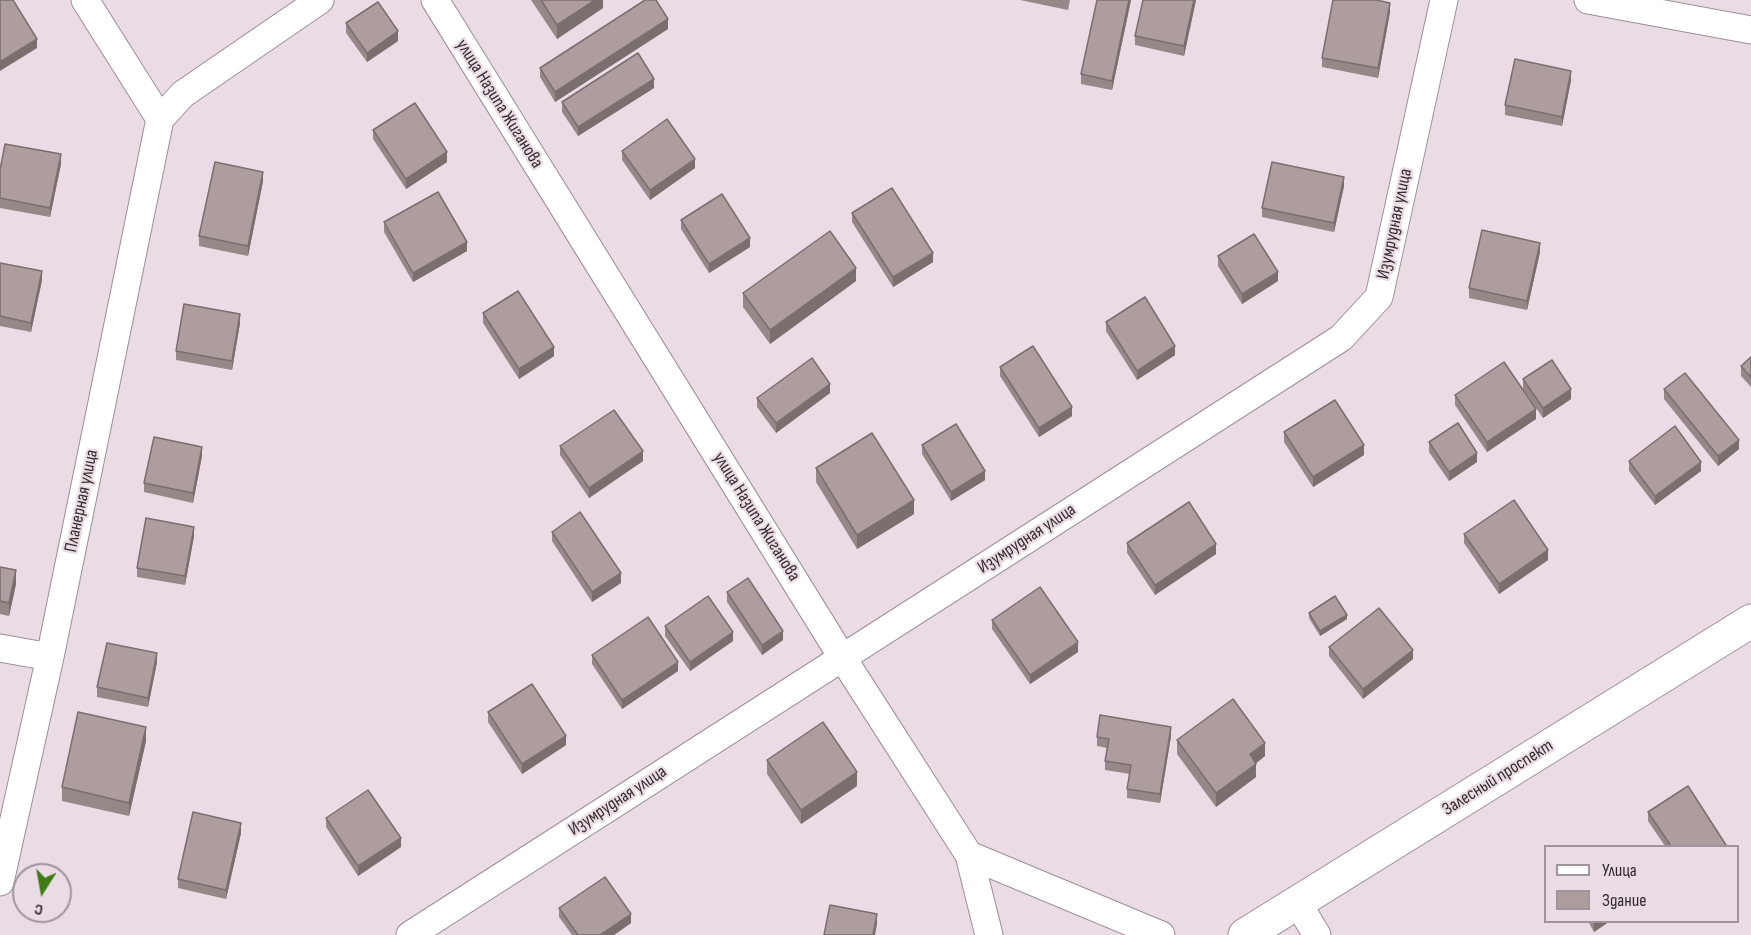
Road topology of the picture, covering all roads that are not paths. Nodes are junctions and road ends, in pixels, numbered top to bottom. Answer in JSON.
{"nodes":[{"id":1,"x":85,"y":0,"type":"edge"},
{"id":2,"x":320,"y":0,"type":"edge"},
{"id":3,"x":435,"y":0,"type":"edge"},
{"id":4,"x":1444,"y":0,"type":"edge"},
{"id":5,"x":1588,"y":0,"type":"edge"},
{"id":6,"x":1751,"y":30,"type":"edge"},
{"id":7,"x":160,"y":119,"type":"junction"},
{"id":8,"x":1751,"y":621,"type":"edge"},
{"id":9,"x":0,"y":648,"type":"edge"},
{"id":10,"x":50,"y":657,"type":"junction"},
{"id":11,"x":842,"y":657,"type":"junction"},
{"id":12,"x":969,"y":855,"type":"junction"},
{"id":13,"x":0,"y":882,"type":"edge"},
{"id":14,"x":1297,"y":902,"type":"junction"},
{"id":15,"x":410,"y":935,"type":"edge"},
{"id":16,"x":990,"y":935,"type":"edge"},
{"id":17,"x":1161,"y":935,"type":"edge"},
{"id":18,"x":1245,"y":935,"type":"edge"},
{"id":19,"x":1317,"y":935,"type":"edge"}],
"edges":[{"from":1,"to":7,"type":"street"},
{"from":2,"to":7,"type":"street"},
{"from":3,"to":11,"type":"street","name":"улица Назипа Жиганова"},
{"from":4,"to":11,"type":"street","name":"Изумрудная улица"},
{"from":5,"to":6,"type":"street"},
{"from":7,"to":10,"type":"street","name":"Планерная улица"},
{"from":8,"to":14,"type":"main road","name":"Залесный проспект"},
{"from":9,"to":10,"type":"street"},
{"from":10,"to":13,"type":"street","name":"Планерная улица"},
{"from":11,"to":12,"type":"street","name":"улица Назипа Жиганова"},
{"from":11,"to":15,"type":"street","name":"Изумрудная улица"},
{"from":12,"to":16,"type":"street","name":"улица Назипа Жиганова"},
{"from":12,"to":17,"type":"street"},
{"from":14,"to":18,"type":"main road","name":"Залесный проспект"},
{"from":14,"to":19,"type":"street"}]}
